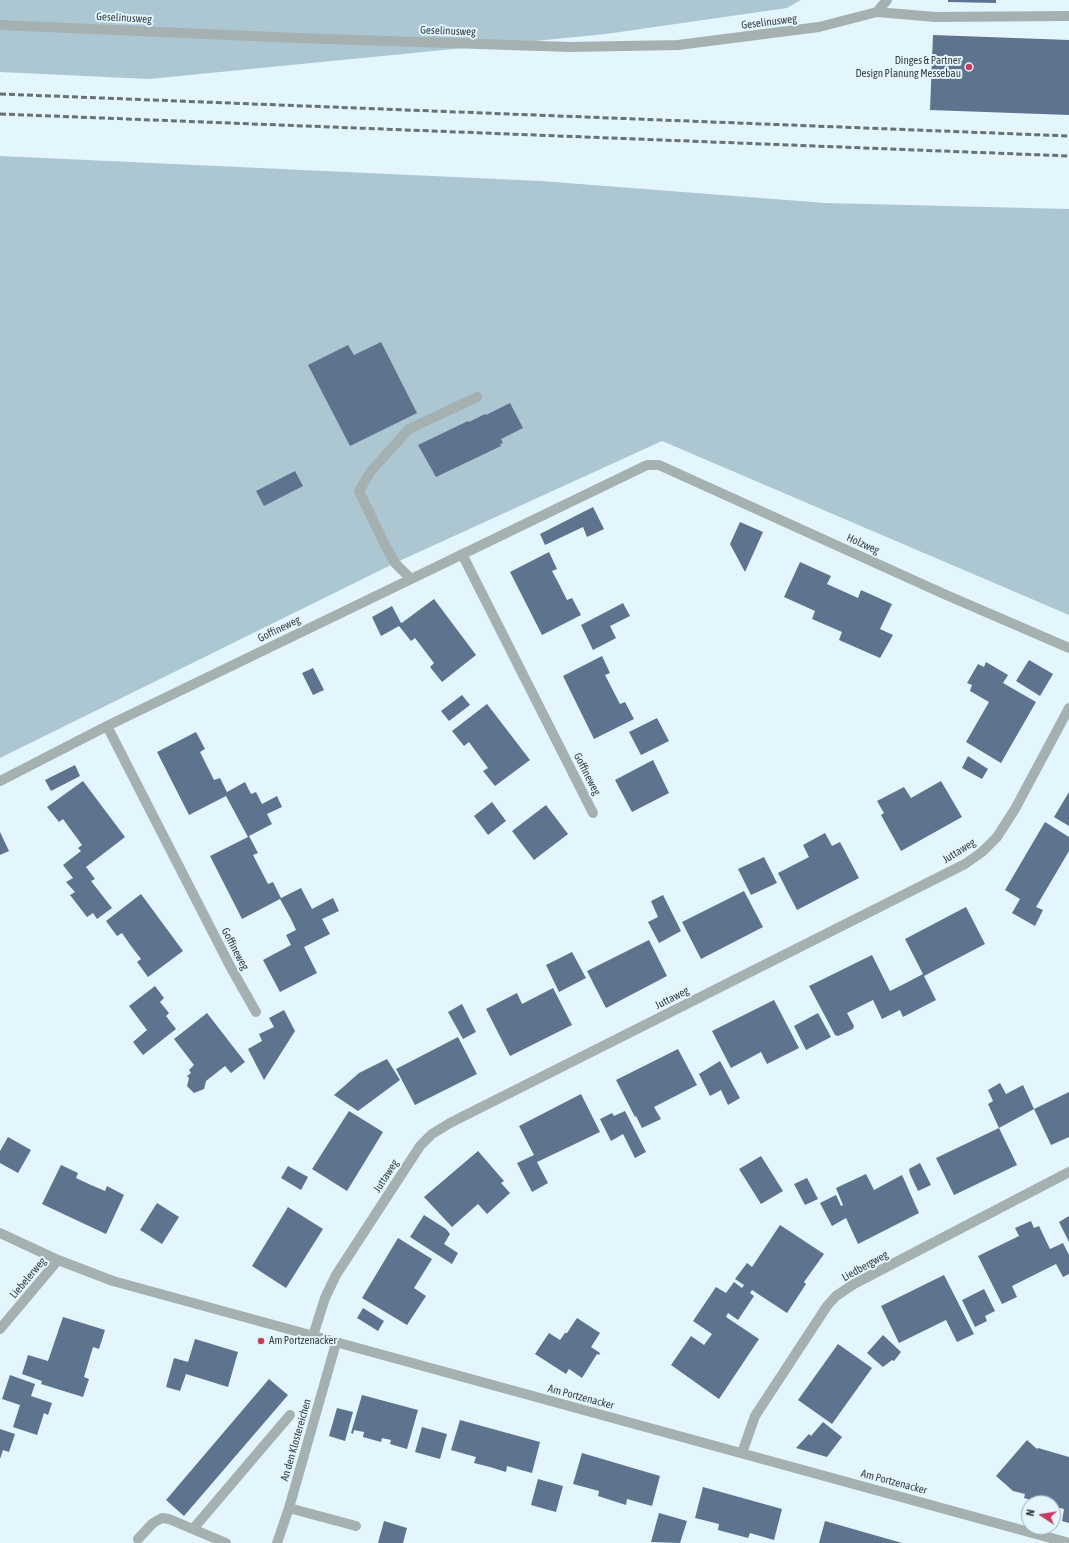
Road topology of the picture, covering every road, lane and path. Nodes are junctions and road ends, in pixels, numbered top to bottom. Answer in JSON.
{"nodes":[{"id":1,"x":887,"y":0,"type":"edge"},
{"id":2,"x":877,"y":12,"type":"junction"},
{"id":3,"x":1069,"y":16,"type":"edge"},
{"id":4,"x":0,"y":25,"type":"edge"},
{"id":5,"x":477,"y":397,"type":"dead end"},
{"id":6,"x":647,"y":465,"type":"joint"},
{"id":7,"x":462,"y":554,"type":"junction"},
{"id":8,"x":410,"y":578,"type":"junction"},
{"id":9,"x":1069,"y":648,"type":"edge"},
{"id":10,"x":1069,"y":708,"type":"edge"},
{"id":11,"x":107,"y":726,"type":"junction"},
{"id":12,"x":0,"y":781,"type":"edge"},
{"id":13,"x":593,"y":813,"type":"dead end"},
{"id":14,"x":256,"y":1012,"type":"dead end"},
{"id":15,"x":1069,"y":1172,"type":"edge"},
{"id":16,"x":0,"y":1233,"type":"edge"},
{"id":17,"x":58,"y":1260,"type":"junction"},
{"id":18,"x":0,"y":1329,"type":"edge"},
{"id":19,"x":313,"y":1336,"type":"junction"},
{"id":20,"x":336,"y":1343,"type":"junction"},
{"id":21,"x":290,"y":1415,"type":"dead end"},
{"id":22,"x":742,"y":1453,"type":"junction"},
{"id":23,"x":290,"y":1508,"type":"junction"},
{"id":24,"x":356,"y":1526,"type":"dead end"},
{"id":25,"x":193,"y":1529,"type":"junction"},
{"id":26,"x":138,"y":1539,"type":"dead end"},
{"id":27,"x":226,"y":1543,"type":"edge"},
{"id":28,"x":276,"y":1543,"type":"edge"},
{"id":29,"x":1069,"y":1543,"type":"edge"}],
"edges":[{"from":1,"to":2,"type":"street"},
{"from":2,"to":3,"type":"street"},
{"from":2,"to":4,"type":"street","name":"Geselinusweg"},
{"from":5,"to":8,"type":"street"},
{"from":6,"to":7,"type":"street","name":"Goffineweg"},
{"from":6,"to":9,"type":"street","name":"Holzweg"},
{"from":7,"to":8,"type":"street","name":"Goffineweg"},
{"from":7,"to":13,"type":"street","name":"Goffineweg"},
{"from":8,"to":11,"type":"street","name":"Goffineweg"},
{"from":10,"to":19,"type":"street","name":"Juttaweg"},
{"from":11,"to":12,"type":"street","name":"Goffineweg"},
{"from":11,"to":14,"type":"street","name":"Goffineweg"},
{"from":15,"to":22,"type":"street","name":"Liedbergweg"},
{"from":16,"to":17,"type":"street","name":"Am Portzenacker"},
{"from":17,"to":18,"type":"street","name":"Liebelerweg"},
{"from":17,"to":19,"type":"street","name":"Am Portzenacker"},
{"from":19,"to":20,"type":"street","name":"Am Portzenacker"},
{"from":20,"to":22,"type":"street","name":"Am Portzenacker"},
{"from":20,"to":23,"type":"street","name":"An den Klostereichen"},
{"from":21,"to":25,"type":"street"},
{"from":22,"to":29,"type":"street","name":"Am Portzenacker"},
{"from":23,"to":24,"type":"street"},
{"from":23,"to":28,"type":"street","name":"An den Klostereichen"},
{"from":25,"to":26,"type":"street"},
{"from":25,"to":27,"type":"street"}]}
